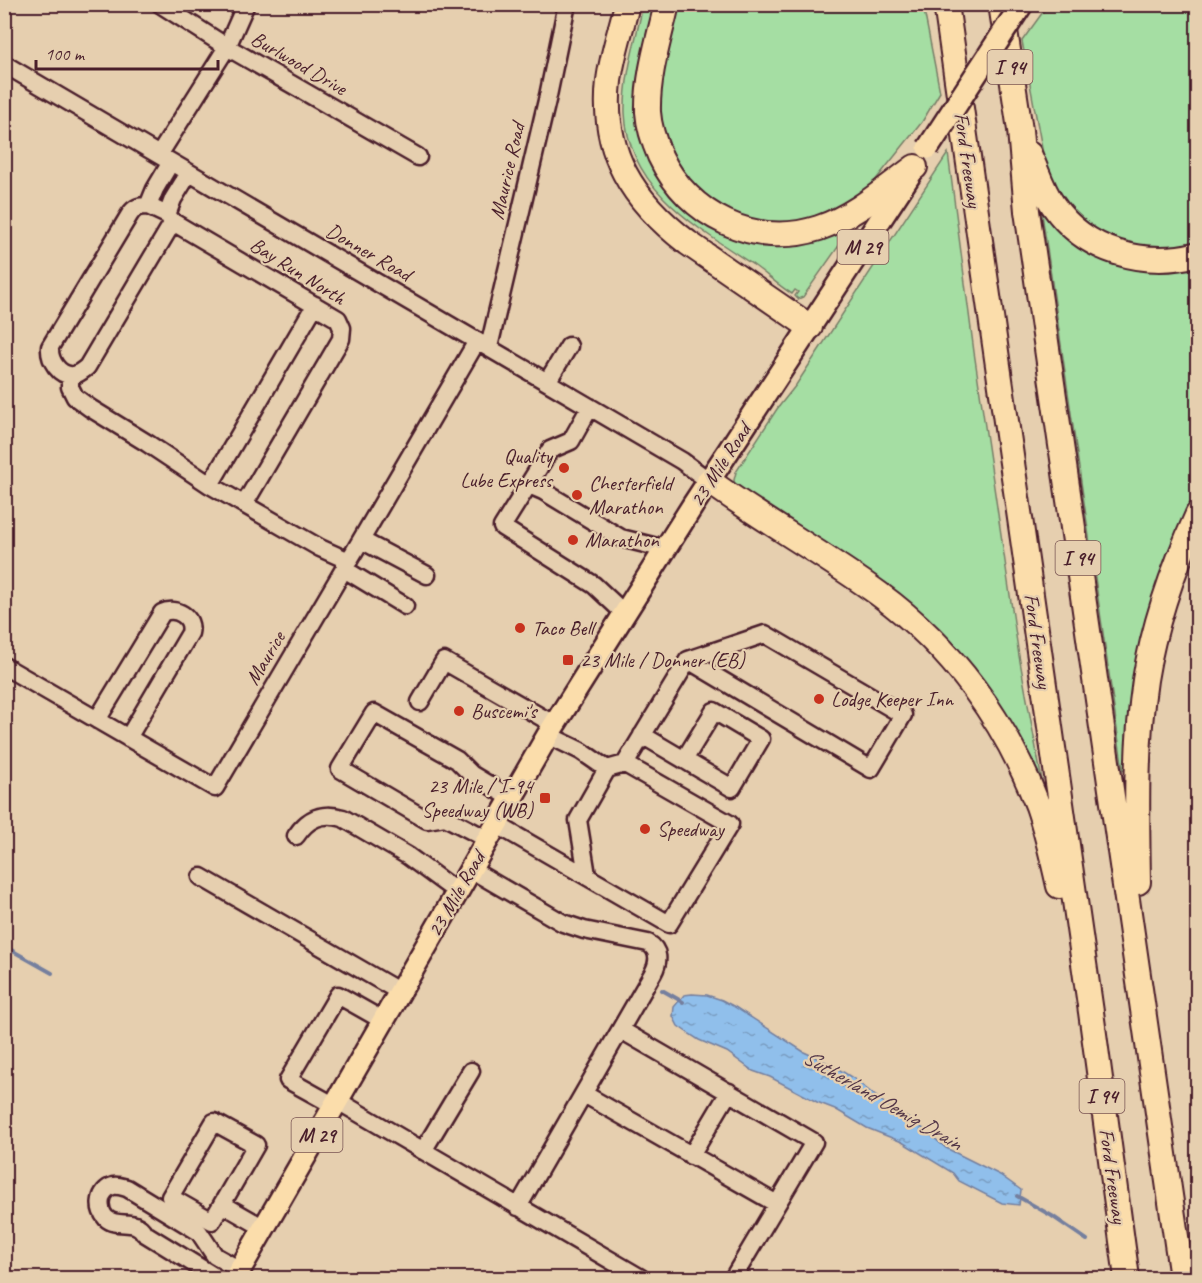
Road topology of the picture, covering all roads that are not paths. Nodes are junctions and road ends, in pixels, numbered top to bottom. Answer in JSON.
{"nodes":[{"id":1,"x":160,"y":4,"type":"edge"},
{"id":2,"x":246,"y":4,"type":"edge"},
{"id":3,"x":567,"y":4,"type":"edge"},
{"id":4,"x":627,"y":4,"type":"edge"},
{"id":5,"x":667,"y":4,"type":"edge"},
{"id":6,"x":946,"y":4,"type":"edge"},
{"id":7,"x":1001,"y":4,"type":"edge"},
{"id":8,"x":1022,"y":4,"type":"edge"},
{"id":9,"x":227,"y":47,"type":"junction"},
{"id":10,"x":4,"y":63,"type":"edge"},
{"id":11,"x":1020,"y":130,"type":"junction"},
{"id":12,"x":418,"y":157,"type":"dead end"},
{"id":13,"x":922,"y":157,"type":"junction"},
{"id":14,"x":165,"y":159,"type":"junction"},
{"id":15,"x":189,"y":173,"type":"junction"},
{"id":16,"x":148,"y":206,"type":"junction"},
{"id":17,"x":170,"y":218,"type":"junction"},
{"id":18,"x":1197,"y":254,"type":"edge"},
{"id":19,"x":315,"y":305,"type":"junction"},
{"id":20,"x":810,"y":327,"type":"junction"},
{"id":21,"x":483,"y":344,"type":"junction"},
{"id":22,"x":569,"y":346,"type":"dead end"},
{"id":23,"x":70,"y":375,"type":"junction"},
{"id":24,"x":547,"y":382,"type":"junction"},
{"id":25,"x":591,"y":407,"type":"junction"},
{"id":26,"x":709,"y":481,"type":"junction"},
{"id":27,"x":210,"y":484,"type":"junction"},
{"id":28,"x":529,"y":485,"type":"junction"},
{"id":29,"x":245,"y":503,"type":"junction"},
{"id":30,"x":1197,"y":514,"type":"edge"},
{"id":31,"x":362,"y":540,"type":"junction"},
{"id":32,"x":664,"y":549,"type":"junction"},
{"id":33,"x":347,"y":565,"type":"junction"},
{"id":34,"x":427,"y":574,"type":"dead end"},
{"id":35,"x":405,"y":606,"type":"dead end"},
{"id":36,"x":624,"y":613,"type":"junction"},
{"id":37,"x":688,"y":660,"type":"junction"},
{"id":38,"x":4,"y":666,"type":"edge"},
{"id":39,"x":420,"y":702,"type":"dead end"},
{"id":40,"x":97,"y":720,"type":"junction"},
{"id":41,"x":551,"y":730,"type":"junction"},
{"id":42,"x":642,"y":735,"type":"junction"},
{"id":43,"x":128,"y":738,"type":"junction"},
{"id":44,"x":684,"y":760,"type":"junction"},
{"id":45,"x":625,"y":764,"type":"junction"},
{"id":46,"x":607,"y":769,"type":"junction"},
{"id":47,"x":512,"y":798,"type":"junction"},
{"id":48,"x":491,"y":832,"type":"junction"},
{"id":49,"x":296,"y":836,"type":"dead end"},
{"id":50,"x":470,"y":869,"type":"junction"},
{"id":51,"x":586,"y":875,"type":"junction"},
{"id":52,"x":201,"y":877,"type":"dead end"},
{"id":53,"x":457,"y":892,"type":"junction"},
{"id":54,"x":1140,"y":986,"type":"junction"},
{"id":55,"x":400,"y":992,"type":"junction"},
{"id":56,"x":1091,"y":1012,"type":"junction"},
{"id":57,"x":384,"y":1021,"type":"junction"},
{"id":58,"x":621,"y":1030,"type":"junction"},
{"id":59,"x":471,"y":1071,"type":"dead end"},
{"id":60,"x":729,"y":1092,"type":"junction"},
{"id":61,"x":584,"y":1094,"type":"junction"},
{"id":62,"x":336,"y":1104,"type":"junction"},
{"id":63,"x":423,"y":1151,"type":"junction"},
{"id":64,"x":691,"y":1155,"type":"junction"},
{"id":65,"x":222,"y":1204,"type":"junction"},
{"id":66,"x":777,"y":1204,"type":"junction"},
{"id":67,"x":518,"y":1207,"type":"junction"},
{"id":68,"x":264,"y":1228,"type":"junction"},
{"id":69,"x":238,"y":1274,"type":"edge"},
{"id":70,"x":217,"y":1278,"type":"edge"},
{"id":71,"x":641,"y":1278,"type":"edge"},
{"id":72,"x":732,"y":1278,"type":"edge"},
{"id":73,"x":1127,"y":1278,"type":"edge"},
{"id":74,"x":1182,"y":1278,"type":"edge"}],
"edges":[{"from":1,"to":9,"type":"street","name":"Burlwood Drive"},
{"from":2,"to":9,"type":"street"},
{"from":3,"to":21,"type":"street","name":"Maurice Road"},
{"from":4,"to":20,"type":"highway"},
{"from":5,"to":13,"type":"highway"},
{"from":6,"to":56,"type":"highway","name":"Ford Freeway","number":"I 94"},
{"from":7,"to":11,"type":"highway","number":"I 94"},
{"from":8,"to":13,"type":"main road","name":"23 Mile Road","bridge":true},
{"from":9,"to":12,"type":"street","name":"Burlwood Drive"},
{"from":9,"to":14,"type":"street"},
{"from":10,"to":14,"type":"street","name":"Donner Road"},
{"from":11,"to":18,"type":"highway"},
{"from":11,"to":54,"type":"highway","number":"I 94"},
{"from":13,"to":20,"type":"main road","name":"23 Mile Road","number":"M 29"},
{"from":14,"to":15,"type":"street","name":"Donner Road"},
{"from":14,"to":16,"type":"street"},
{"from":15,"to":17,"type":"street"},
{"from":15,"to":21,"type":"street","name":"Donner Road"},
{"from":16,"to":17,"type":"street","name":"Bay Run North"},
{"from":16,"to":23,"type":"street"},
{"from":17,"to":19,"type":"street","name":"Bay Run North"},
{"from":17,"to":23,"type":"street"},
{"from":19,"to":27,"type":"street"},
{"from":19,"to":29,"type":"street","name":"Bay Run North"},
{"from":20,"to":26,"type":"main road","name":"23 Mile Road","number":"M 29"},
{"from":21,"to":24,"type":"street","name":"Donner Road"},
{"from":21,"to":31,"type":"street","name":"Maurice"},
{"from":22,"to":24,"type":"street"},
{"from":23,"to":27,"type":"street"},
{"from":24,"to":25,"type":"street","name":"Donner Road"},
{"from":25,"to":26,"type":"street","name":"Donner Road"},
{"from":25,"to":28,"type":"street"},
{"from":26,"to":32,"type":"main road","name":"23 Mile Road","number":"M 29"},
{"from":26,"to":56,"type":"highway"},
{"from":27,"to":29,"type":"street"},
{"from":28,"to":32,"type":"street"},
{"from":28,"to":36,"type":"street"},
{"from":29,"to":33,"type":"street"},
{"from":30,"to":54,"type":"highway"},
{"from":31,"to":33,"type":"street","name":"Maurice"},
{"from":31,"to":34,"type":"street"},
{"from":32,"to":36,"type":"main road","name":"23 Mile Road","number":"M 29"},
{"from":33,"to":35,"type":"street"},
{"from":33,"to":43,"type":"street","name":"Maurice"},
{"from":36,"to":41,"type":"main road","name":"23 Mile Road","number":"M 29"},
{"from":37,"to":37,"type":"street"},
{"from":37,"to":42,"type":"street"},
{"from":38,"to":40,"type":"street","name":"Maurice"},
{"from":39,"to":41,"type":"street"},
{"from":40,"to":43,"type":"street","name":"Maurice"},
{"from":40,"to":43,"type":"street"},
{"from":41,"to":46,"type":"street"},
{"from":41,"to":47,"type":"main road","name":"23 Mile Road","number":"M 29"},
{"from":42,"to":44,"type":"street"},
{"from":42,"to":45,"type":"street"},
{"from":44,"to":44,"type":"street"},
{"from":45,"to":46,"type":"street"},
{"from":45,"to":51,"type":"street"},
{"from":46,"to":51,"type":"street"},
{"from":47,"to":48,"type":"main road","name":"23 Mile Road","number":"M 29"},
{"from":47,"to":48,"type":"street"},
{"from":48,"to":50,"type":"main road","name":"23 Mile Road","number":"M 29"},
{"from":48,"to":51,"type":"street"},
{"from":49,"to":53,"type":"street"},
{"from":50,"to":53,"type":"main road","name":"23 Mile Road","number":"M 29"},
{"from":50,"to":58,"type":"street"},
{"from":52,"to":55,"type":"street"},
{"from":53,"to":55,"type":"main road","name":"23 Mile Road","number":"M 29"},
{"from":54,"to":74,"type":"highway","number":"I 94"},
{"from":55,"to":57,"type":"main road","name":"23 Mile Road","number":"M 29"},
{"from":56,"to":73,"type":"highway","name":"Ford Freeway","number":"I 94"},
{"from":57,"to":62,"type":"main road","name":"23 Mile Road","number":"M 29"},
{"from":57,"to":62,"type":"street"},
{"from":58,"to":60,"type":"street"},
{"from":58,"to":61,"type":"street"},
{"from":59,"to":63,"type":"street"},
{"from":60,"to":64,"type":"street"},
{"from":60,"to":66,"type":"street"},
{"from":61,"to":64,"type":"street"},
{"from":61,"to":67,"type":"street"},
{"from":62,"to":63,"type":"street"},
{"from":62,"to":68,"type":"main road","name":"23 Mile Road","number":"M 29"},
{"from":63,"to":67,"type":"street"},
{"from":64,"to":66,"type":"street"},
{"from":65,"to":65,"type":"street"},
{"from":65,"to":68,"type":"street"},
{"from":66,"to":72,"type":"street"},
{"from":67,"to":71,"type":"street"},
{"from":68,"to":69,"type":"main road","name":"23 Mile Road","number":"M 29"},
{"from":69,"to":70,"type":"street"}]}
